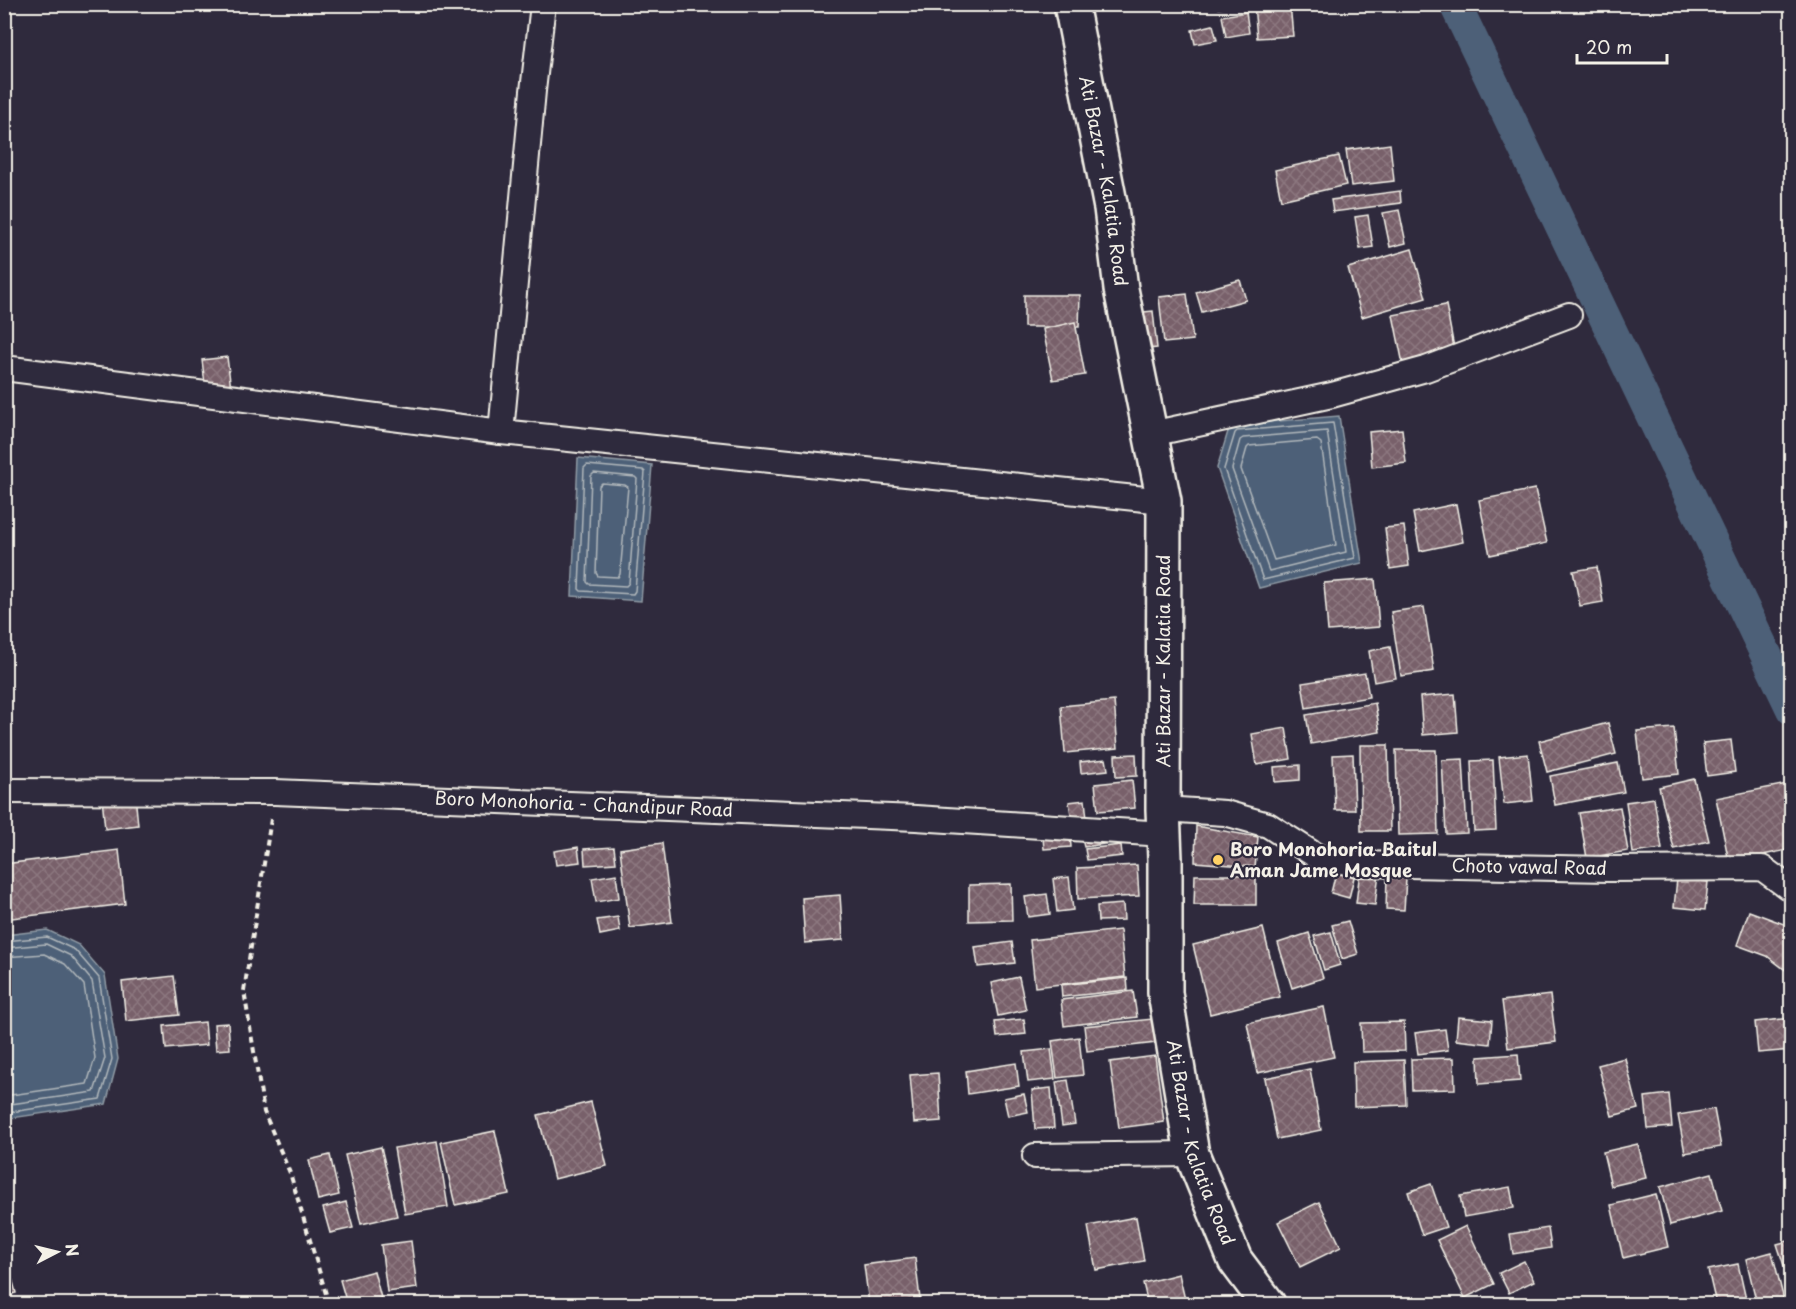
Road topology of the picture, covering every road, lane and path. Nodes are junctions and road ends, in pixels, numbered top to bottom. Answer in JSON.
{"nodes":[{"id":1,"x":543,"y":4,"type":"edge"},
{"id":2,"x":1071,"y":4,"type":"edge"},
{"id":3,"x":1569,"y":315,"type":"dead end"},
{"id":4,"x":4,"y":368,"type":"edge"},
{"id":5,"x":501,"y":432,"type":"junction"},
{"id":6,"x":1151,"y":434,"type":"junction"},
{"id":7,"x":1164,"y":501,"type":"junction"},
{"id":8,"x":4,"y":791,"type":"edge"},
{"id":9,"x":275,"y":792,"type":"junction"},
{"id":10,"x":1163,"y":821,"type":"junction"},
{"id":11,"x":1791,"y":890,"type":"edge"},
{"id":12,"x":1192,"y":1154,"type":"junction"},
{"id":13,"x":1035,"y":1156,"type":"dead end"},
{"id":14,"x":329,"y":1305,"type":"edge"},
{"id":15,"x":1268,"y":1305,"type":"edge"}],
"edges":[{"from":1,"to":5,"type":"street"},
{"from":2,"to":6,"type":"main road","name":"Ati Bazar - Kalatia Road"},
{"from":3,"to":6,"type":"street"},
{"from":4,"to":5,"type":"street"},
{"from":5,"to":7,"type":"street"},
{"from":6,"to":7,"type":"main road","name":"Ati Bazar - Kalatia Road"},
{"from":7,"to":10,"type":"main road","name":"Ati Bazar - Kalatia Road"},
{"from":8,"to":9,"type":"street","name":"Boro Monohoria - Chandipur Road"},
{"from":9,"to":10,"type":"street","name":"Boro Monohoria - Chandipur Road"},
{"from":9,"to":14,"type":"path"},
{"from":10,"to":11,"type":"street","name":"Choto vawal Road"},
{"from":10,"to":12,"type":"main road","name":"Ati Bazar - Kalatia Road"},
{"from":12,"to":13,"type":"street"},
{"from":12,"to":15,"type":"main road","name":"Ati Bazar - Kalatia Road"}]}
